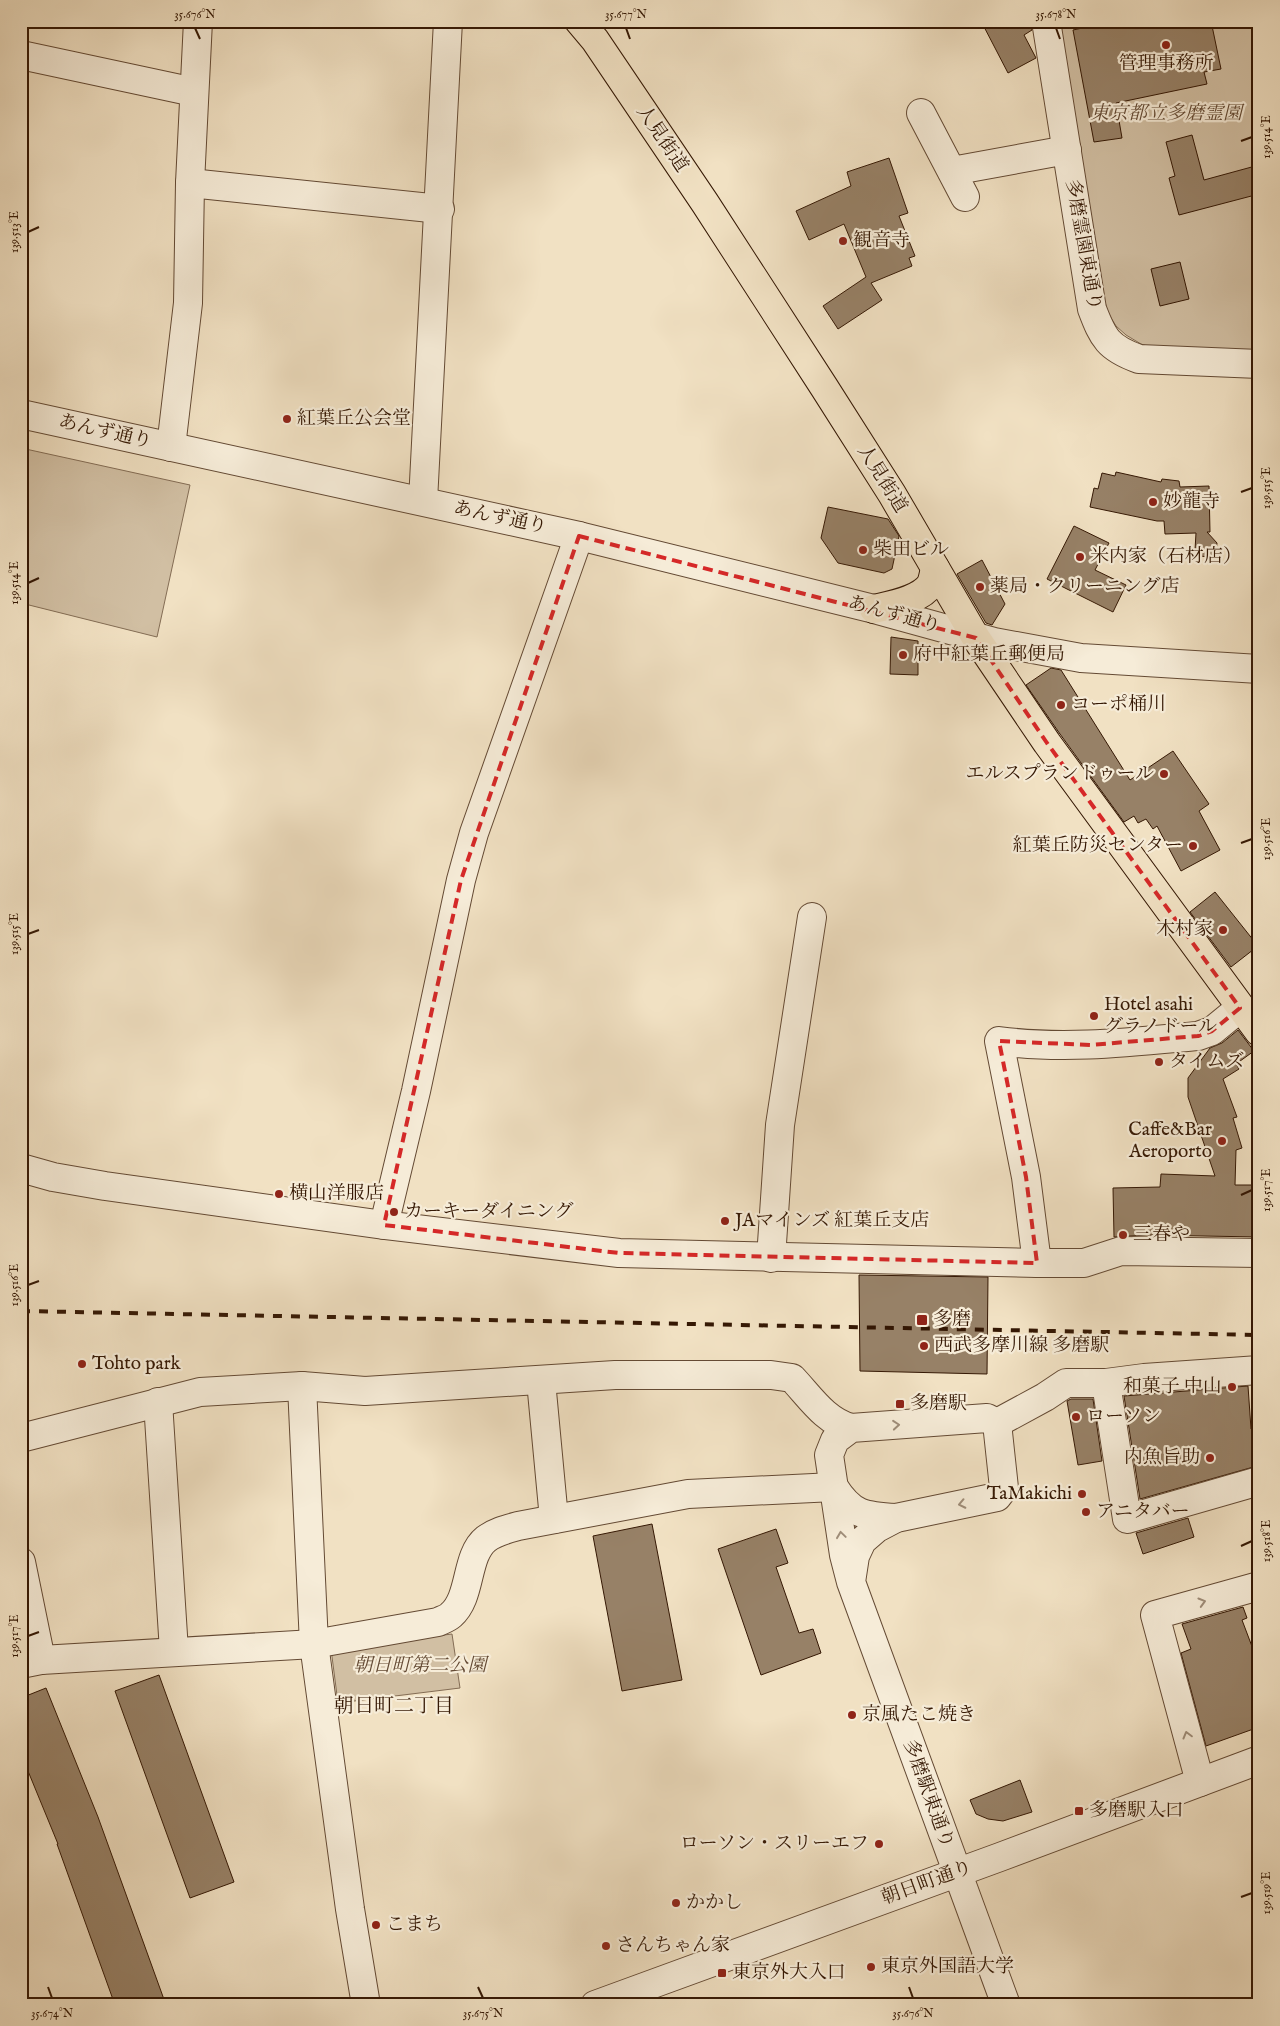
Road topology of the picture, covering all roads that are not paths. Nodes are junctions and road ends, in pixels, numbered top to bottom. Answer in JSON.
{"nodes":[{"id":1,"x":198,"y":21,"type":"edge"},
{"id":2,"x":448,"y":21,"type":"edge"},
{"id":3,"x":580,"y":21,"type":"edge"},
{"id":4,"x":1046,"y":21,"type":"edge"},
{"id":5,"x":21,"y":55,"type":"edge"},
{"id":6,"x":194,"y":92,"type":"junction"},
{"id":7,"x":921,"y":113,"type":"dead end"},
{"id":8,"x":1067,"y":150,"type":"junction"},
{"id":9,"x":952,"y":170,"type":"junction"},
{"id":10,"x":190,"y":183,"type":"junction"},
{"id":11,"x":965,"y":197,"type":"dead end"},
{"id":12,"x":440,"y":209,"type":"junction"},
{"id":13,"x":1259,"y":364,"type":"edge"},
{"id":14,"x":21,"y":414,"type":"edge"},
{"id":15,"x":172,"y":448,"type":"junction"},
{"id":16,"x":423,"y":501,"type":"junction"},
{"id":17,"x":579,"y":536,"type":"junction"},
{"id":18,"x":935,"y":568,"type":"junction"},
{"id":19,"x":874,"y":609,"type":"junction"},
{"id":20,"x":976,"y":638,"type":"junction"},
{"id":21,"x":1255,"y":673,"type":"edge"},
{"id":22,"x":812,"y":917,"type":"dead end"},
{"id":23,"x":1240,"y":1008,"type":"junction"},
{"id":24,"x":1259,"y":1032,"type":"edge"},
{"id":25,"x":21,"y":1168,"type":"edge"},
{"id":26,"x":384,"y":1224,"type":"junction"},
{"id":27,"x":1259,"y":1254,"type":"edge"},
{"id":28,"x":771,"y":1258,"type":"junction"},
{"id":29,"x":1037,"y":1263,"type":"junction"},
{"id":30,"x":1259,"y":1370,"type":"edge"},
{"id":31,"x":541,"y":1381,"type":"junction"},
{"id":32,"x":1106,"y":1383,"type":"junction"},
{"id":33,"x":302,"y":1386,"type":"junction"},
{"id":34,"x":811,"y":1398,"type":"junction"},
{"id":35,"x":158,"y":1402,"type":"junction"},
{"id":36,"x":997,"y":1423,"type":"junction"},
{"id":37,"x":851,"y":1428,"type":"junction"},
{"id":38,"x":21,"y":1438,"type":"edge"},
{"id":39,"x":829,"y":1455,"type":"junction"},
{"id":40,"x":1259,"y":1481,"type":"edge"},
{"id":41,"x":834,"y":1487,"type":"junction"},
{"id":42,"x":896,"y":1518,"type":"junction"},
{"id":43,"x":554,"y":1519,"type":"junction"},
{"id":44,"x":21,"y":1562,"type":"edge"},
{"id":45,"x":850,"y":1582,"type":"junction"},
{"id":46,"x":1259,"y":1586,"type":"edge"},
{"id":47,"x":314,"y":1644,"type":"junction"},
{"id":48,"x":174,"y":1651,"type":"junction"},
{"id":49,"x":31,"y":1662,"type":"edge"},
{"id":50,"x":1259,"y":1760,"type":"edge"},
{"id":51,"x":1200,"y":1782,"type":"junction"},
{"id":52,"x":957,"y":1872,"type":"junction"},
{"id":53,"x":663,"y":1993,"type":"edge"},
{"id":54,"x":366,"y":2005,"type":"edge"},
{"id":55,"x":595,"y":2005,"type":"edge"},
{"id":56,"x":1006,"y":2005,"type":"edge"}],
"edges":[{"from":1,"to":6,"type":"street"},
{"from":2,"to":12,"type":"street"},
{"from":3,"to":18,"type":"main road","name":"人見街道"},
{"from":4,"to":8,"type":"street","name":"多磨霊園東通り"},
{"from":5,"to":6,"type":"street"},
{"from":6,"to":10,"type":"street"},
{"from":7,"to":9,"type":"street"},
{"from":8,"to":9,"type":"street"},
{"from":8,"to":13,"type":"street","name":"多磨霊園東通り"},
{"from":9,"to":11,"type":"street"},
{"from":10,"to":12,"type":"street"},
{"from":10,"to":15,"type":"street"},
{"from":12,"to":16,"type":"street"},
{"from":14,"to":15,"type":"street","name":"あんず通り"},
{"from":15,"to":16,"type":"street","name":"あんず通り"},
{"from":16,"to":17,"type":"street","name":"あんず通り"},
{"from":17,"to":19,"type":"street","name":"あんず通り"},
{"from":17,"to":26,"type":"street"},
{"from":18,"to":19,"type":"main road"},
{"from":18,"to":20,"type":"main road","name":"人見街道"},
{"from":19,"to":20,"type":"street","name":"あんず通り"},
{"from":20,"to":21,"type":"street","name":"あんず通り"},
{"from":20,"to":23,"type":"main road","name":"人見街道"},
{"from":22,"to":28,"type":"street"},
{"from":23,"to":24,"type":"main road","name":"人見街道"},
{"from":23,"to":29,"type":"street"},
{"from":25,"to":26,"type":"street"},
{"from":26,"to":28,"type":"street"},
{"from":27,"to":29,"type":"street"},
{"from":28,"to":29,"type":"street"},
{"from":30,"to":32,"type":"street"},
{"from":31,"to":33,"type":"street"},
{"from":31,"to":34,"type":"street"},
{"from":31,"to":43,"type":"street"},
{"from":32,"to":36,"type":"street"},
{"from":32,"to":40,"type":"street"},
{"from":33,"to":35,"type":"street"},
{"from":33,"to":47,"type":"street"},
{"from":34,"to":37,"type":"street"},
{"from":34,"to":39,"type":"street","name":"多磨駅東通り"},
{"from":35,"to":38,"type":"street"},
{"from":35,"to":48,"type":"street"},
{"from":37,"to":36,"type":"street","one_way":true},
{"from":36,"to":42,"type":"street","one_way":true},
{"from":37,"to":39,"type":"street"},
{"from":39,"to":41,"type":"street","name":"多磨駅東通り"},
{"from":41,"to":42,"type":"street"},
{"from":41,"to":43,"type":"street"},
{"from":45,"to":41,"type":"street","name":"多磨駅東通り","one_way":true},
{"from":42,"to":45,"type":"street"},
{"from":43,"to":47,"type":"street"},
{"from":44,"to":49,"type":"street"},
{"from":45,"to":52,"type":"street","name":"多磨駅東通り"},
{"from":51,"to":46,"type":"street","one_way":true},
{"from":47,"to":48,"type":"street"},
{"from":47,"to":54,"type":"street"},
{"from":48,"to":49,"type":"street"},
{"from":50,"to":51,"type":"street","name":"朝日町通り"},
{"from":51,"to":52,"type":"street","name":"朝日町通り"},
{"from":52,"to":53,"type":"street","name":"朝日町通り"},
{"from":52,"to":56,"type":"street","name":"多磨駅東通り"},
{"from":53,"to":55,"type":"street","name":"朝日町通り"}]}
